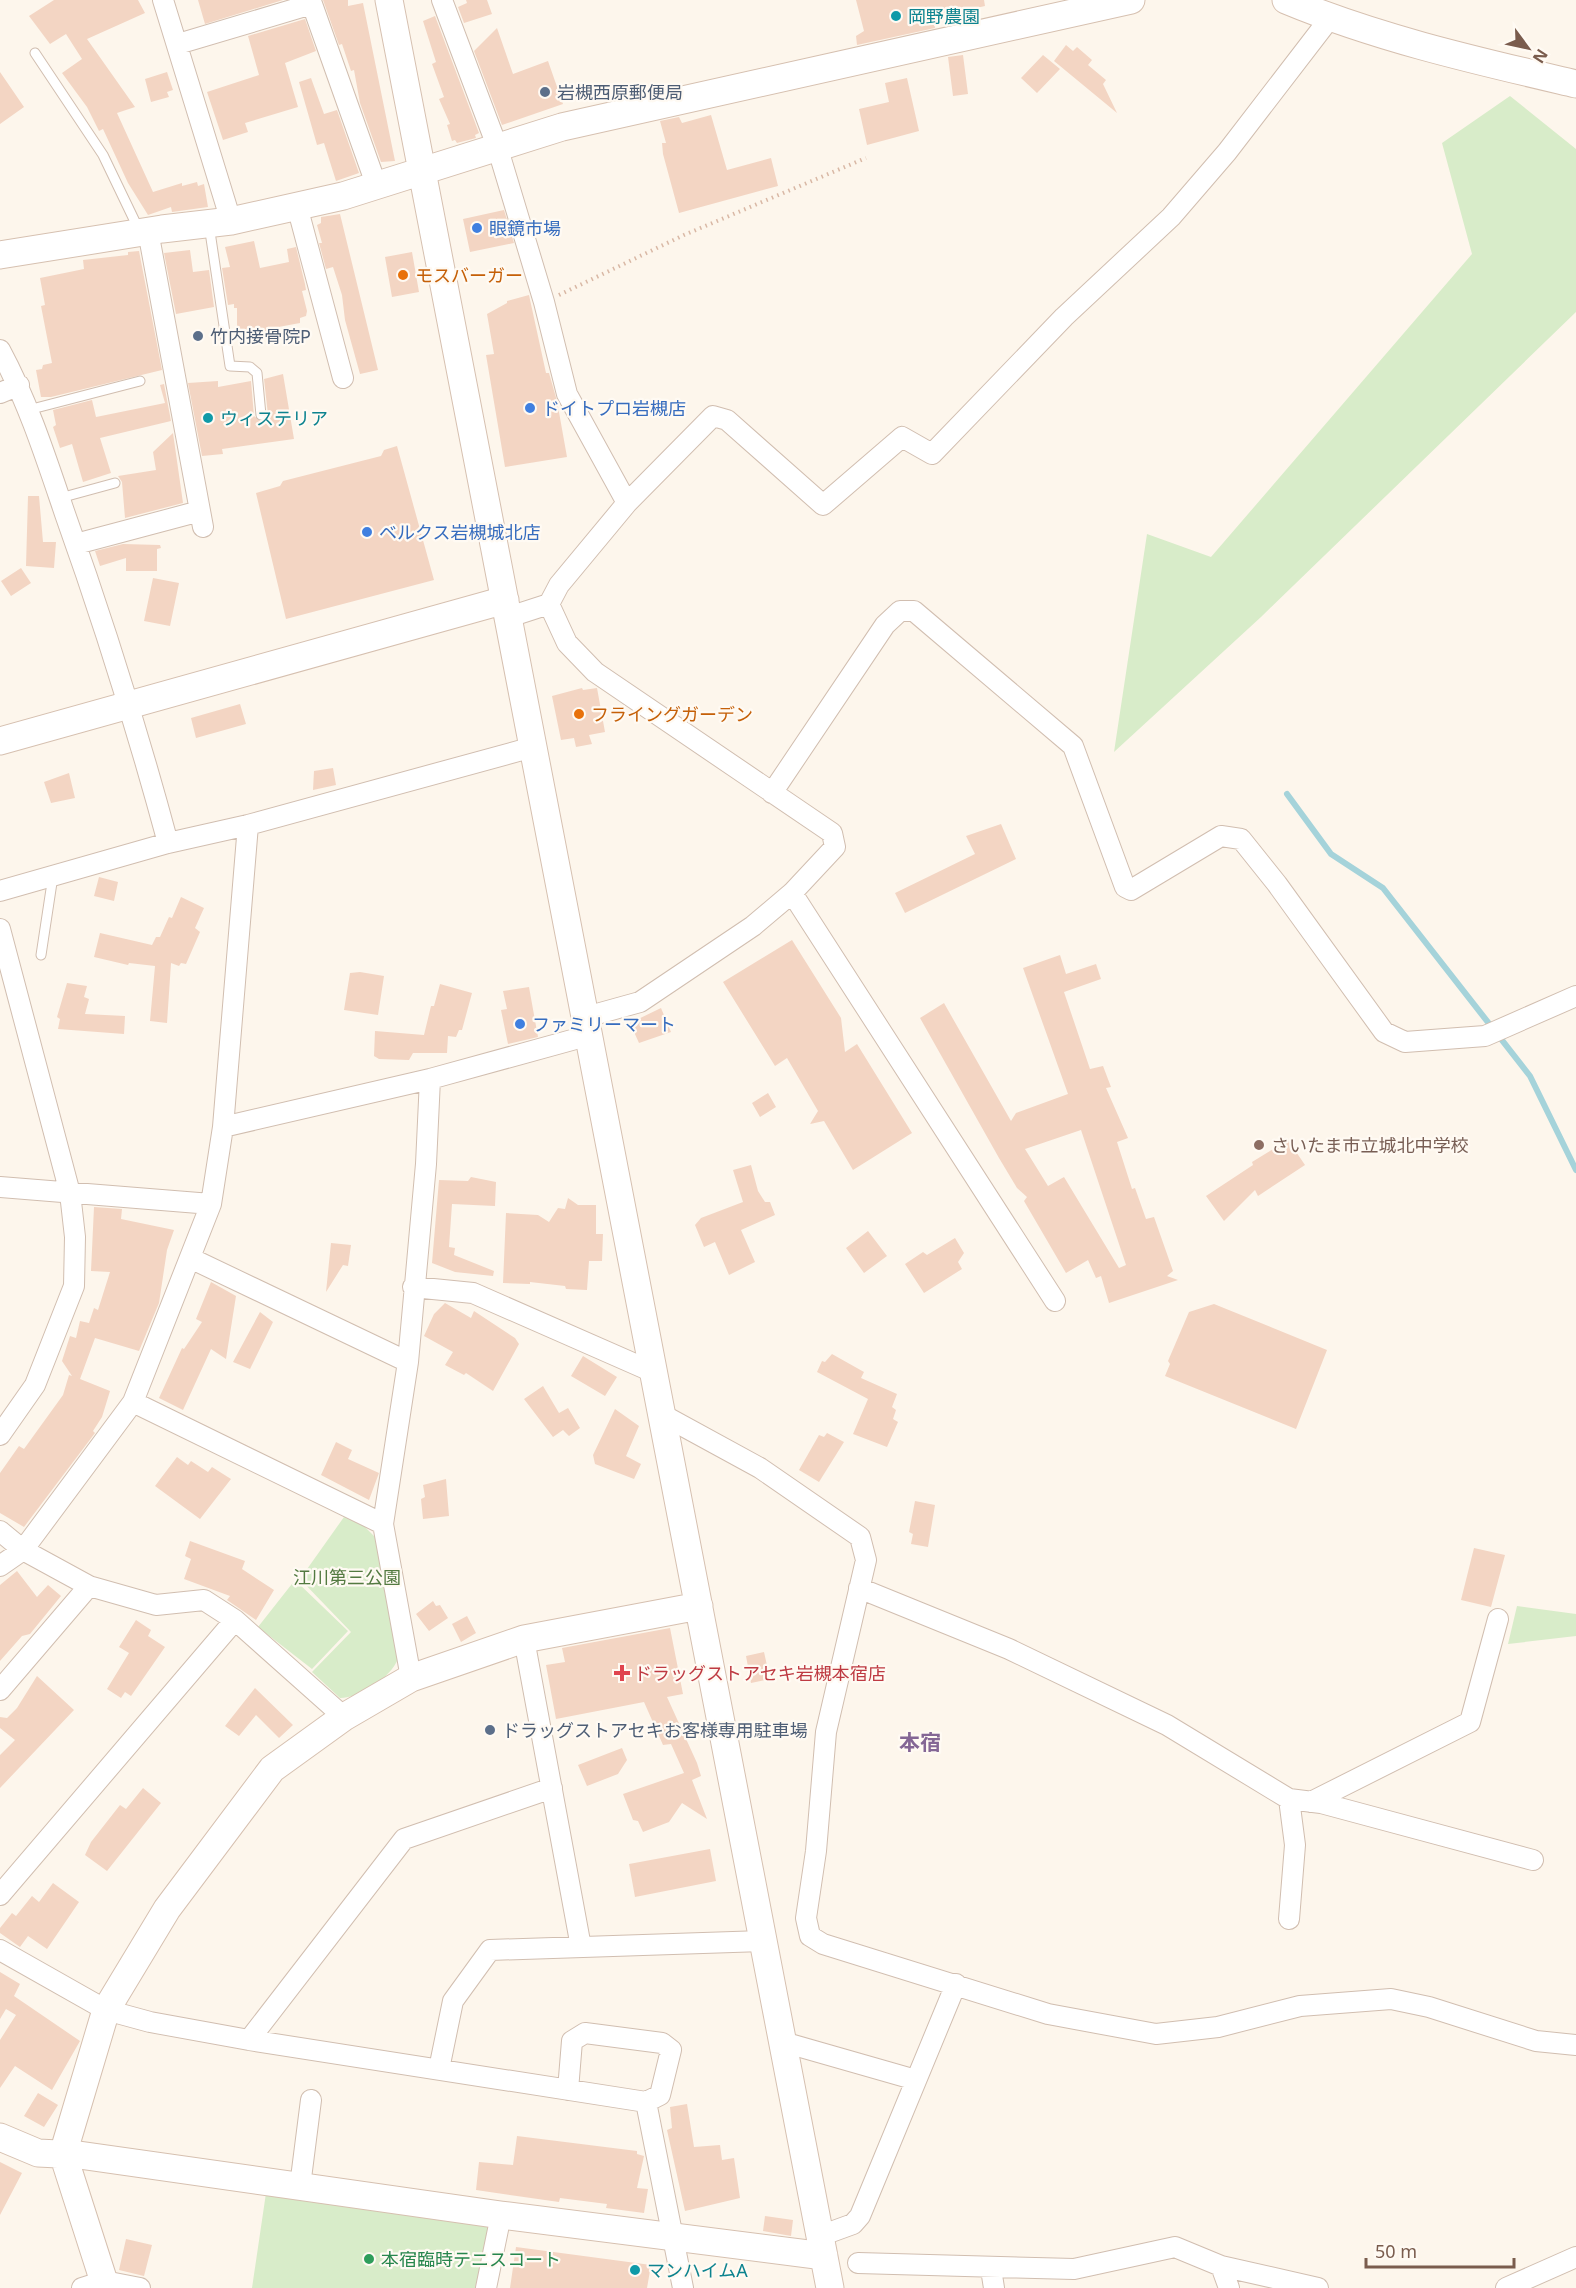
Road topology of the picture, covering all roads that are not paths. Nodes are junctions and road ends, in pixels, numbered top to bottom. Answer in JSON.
{"nodes":[{"id":1,"x":163,"y":0,"type":"edge"},
{"id":2,"x":389,"y":0,"type":"edge"},
{"id":3,"x":442,"y":0,"type":"edge"},
{"id":4,"x":1131,"y":0,"type":"edge"},
{"id":5,"x":1286,"y":0,"type":"edge"},
{"id":6,"x":1079,"y":6,"type":"edge"},
{"id":7,"x":1330,"y":18,"type":"junction"},
{"id":8,"x":178,"y":44,"type":"junction"},
{"id":9,"x":35,"y":53,"type":"dead end"},
{"id":10,"x":1576,"y":84,"type":"edge"},
{"id":11,"x":497,"y":146,"type":"junction"},
{"id":12,"x":421,"y":173,"type":"junction"},
{"id":13,"x":377,"y":187,"type":"junction"},
{"id":14,"x":297,"y":206,"type":"junction"},
{"id":15,"x":220,"y":222,"type":"junction"},
{"id":16,"x":144,"y":232,"type":"junction"},
{"id":17,"x":0,"y":255,"type":"edge"},
{"id":18,"x":0,"y":350,"type":"edge"},
{"id":19,"x":343,"y":378,"type":"dead end"},
{"id":20,"x":140,"y":381,"type":"dead end"},
{"id":21,"x":19,"y":385,"type":"junction"},
{"id":22,"x":0,"y":393,"type":"edge"},
{"id":23,"x":28,"y":410,"type":"junction"},
{"id":24,"x":261,"y":415,"type":"dead end"},
{"id":25,"x":115,"y":483,"type":"dead end"},
{"id":26,"x":60,"y":498,"type":"junction"},
{"id":27,"x":627,"y":503,"type":"junction"},
{"id":28,"x":76,"y":544,"type":"junction"},
{"id":29,"x":549,"y":604,"type":"junction"},
{"id":30,"x":507,"y":609,"type":"junction"},
{"id":31,"x":130,"y":705,"type":"junction"},
{"id":32,"x":0,"y":741,"type":"edge"},
{"id":33,"x":533,"y":747,"type":"junction"},
{"id":34,"x":772,"y":793,"type":"junction"},
{"id":35,"x":248,"y":825,"type":"junction"},
{"id":36,"x":168,"y":843,"type":"junction"},
{"id":37,"x":53,"y":876,"type":"junction"},
{"id":38,"x":0,"y":891,"type":"edge"},
{"id":39,"x":792,"y":893,"type":"junction"},
{"id":40,"x":0,"y":929,"type":"edge"},
{"id":41,"x":40,"y":956,"type":"dead end"},
{"id":42,"x":1576,"y":996,"type":"edge"},
{"id":43,"x":588,"y":1026,"type":"junction"},
{"id":44,"x":430,"y":1079,"type":"junction"},
{"id":45,"x":223,"y":1127,"type":"junction"},
{"id":46,"x":0,"y":1187,"type":"edge"},
{"id":47,"x":70,"y":1193,"type":"junction"},
{"id":48,"x":211,"y":1204,"type":"junction"},
{"id":49,"x":190,"y":1258,"type":"junction"},
{"id":50,"x":413,"y":1287,"type":"junction"},
{"id":51,"x":1055,"y":1301,"type":"dead end"},
{"id":52,"x":408,"y":1362,"type":"junction"},
{"id":53,"x":653,"y":1372,"type":"junction"},
{"id":54,"x":133,"y":1402,"type":"junction"},
{"id":55,"x":662,"y":1414,"type":"junction"},
{"id":56,"x":0,"y":1435,"type":"edge"},
{"id":57,"x":383,"y":1524,"type":"junction"},
{"id":58,"x":0,"y":1531,"type":"edge"},
{"id":59,"x":23,"y":1550,"type":"junction"},
{"id":60,"x":0,"y":1566,"type":"edge"},
{"id":61,"x":89,"y":1586,"type":"junction"},
{"id":62,"x":859,"y":1588,"type":"junction"},
{"id":63,"x":699,"y":1606,"type":"junction"},
{"id":64,"x":1498,"y":1619,"type":"dead end"},
{"id":65,"x":236,"y":1620,"type":"junction"},
{"id":66,"x":524,"y":1639,"type":"junction"},
{"id":67,"x":411,"y":1678,"type":"junction"},
{"id":68,"x":0,"y":1690,"type":"edge"},
{"id":69,"x":344,"y":1717,"type":"junction"},
{"id":70,"x":552,"y":1788,"type":"junction"},
{"id":71,"x":1289,"y":1799,"type":"junction"},
{"id":72,"x":1311,"y":1802,"type":"junction"},
{"id":73,"x":1533,"y":1860,"type":"dead end"},
{"id":74,"x":0,"y":1895,"type":"edge"},
{"id":75,"x":1289,"y":1919,"type":"dead end"},
{"id":76,"x":763,"y":1941,"type":"junction"},
{"id":77,"x":581,"y":1947,"type":"junction"},
{"id":78,"x":0,"y":1950,"type":"edge"},
{"id":79,"x":956,"y":1984,"type":"junction"},
{"id":80,"x":106,"y":2010,"type":"junction"},
{"id":81,"x":249,"y":2040,"type":"junction"},
{"id":82,"x":783,"y":2042,"type":"junction"},
{"id":83,"x":1576,"y":2045,"type":"edge"},
{"id":84,"x":439,"y":2069,"type":"junction"},
{"id":85,"x":916,"y":2080,"type":"junction"},
{"id":86,"x":568,"y":2090,"type":"junction"},
{"id":87,"x":311,"y":2100,"type":"dead end"},
{"id":88,"x":646,"y":2102,"type":"junction"},
{"id":89,"x":0,"y":2137,"type":"edge"},
{"id":90,"x":63,"y":2154,"type":"junction"},
{"id":91,"x":300,"y":2186,"type":"junction"},
{"id":92,"x":501,"y":2215,"type":"junction"},
{"id":93,"x":674,"y":2238,"type":"junction"},
{"id":94,"x":822,"y":2246,"type":"junction"},
{"id":95,"x":1576,"y":2258,"type":"edge"},
{"id":96,"x":858,"y":2263,"type":"dead end"},
{"id":97,"x":1221,"y":2266,"type":"junction"},
{"id":98,"x":993,"y":2278,"type":"edge"},
{"id":99,"x":97,"y":2286,"type":"edge"},
{"id":100,"x":140,"y":2288,"type":"edge"},
{"id":101,"x":486,"y":2288,"type":"edge"},
{"id":102,"x":683,"y":2288,"type":"edge"},
{"id":103,"x":830,"y":2288,"type":"edge"},
{"id":104,"x":1229,"y":2288,"type":"edge"},
{"id":105,"x":1318,"y":2288,"type":"edge"},
{"id":106,"x":1506,"y":2288,"type":"edge"}],
"edges":[{"from":1,"to":8,"type":"street"},
{"from":2,"to":12,"type":"street"},
{"from":3,"to":11,"type":"street"},
{"from":4,"to":6,"type":"street"},
{"from":5,"to":7,"type":"street"},
{"from":6,"to":11,"type":"street"},
{"from":7,"to":10,"type":"street"},
{"from":7,"to":27,"type":"street"},
{"from":8,"to":13,"type":"street"},
{"from":8,"to":15,"type":"street"},
{"from":9,"to":16,"type":"lane"},
{"from":11,"to":12,"type":"street"},
{"from":11,"to":27,"type":"street"},
{"from":12,"to":13,"type":"street"},
{"from":12,"to":30,"type":"street"},
{"from":13,"to":14,"type":"street"},
{"from":14,"to":15,"type":"street"},
{"from":14,"to":19,"type":"street"},
{"from":15,"to":16,"type":"street"},
{"from":15,"to":24,"type":"lane"},
{"from":16,"to":17,"type":"street"},
{"from":16,"to":28,"type":"street"},
{"from":18,"to":21,"type":"street"},
{"from":20,"to":23,"type":"lane"},
{"from":21,"to":22,"type":"street"},
{"from":21,"to":23,"type":"street"},
{"from":23,"to":26,"type":"street"},
{"from":25,"to":26,"type":"lane"},
{"from":26,"to":28,"type":"street"},
{"from":27,"to":29,"type":"street"},
{"from":28,"to":31,"type":"street"},
{"from":29,"to":30,"type":"street"},
{"from":29,"to":34,"type":"street"},
{"from":30,"to":31,"type":"street"},
{"from":30,"to":33,"type":"street"},
{"from":31,"to":32,"type":"street"},
{"from":31,"to":36,"type":"street"},
{"from":33,"to":35,"type":"street"},
{"from":33,"to":43,"type":"street"},
{"from":34,"to":39,"type":"street"},
{"from":34,"to":42,"type":"street"},
{"from":35,"to":36,"type":"street"},
{"from":35,"to":45,"type":"street"},
{"from":36,"to":37,"type":"street"},
{"from":37,"to":38,"type":"street"},
{"from":37,"to":41,"type":"lane"},
{"from":39,"to":43,"type":"street"},
{"from":39,"to":51,"type":"street"},
{"from":40,"to":47,"type":"street"},
{"from":43,"to":44,"type":"street"},
{"from":43,"to":53,"type":"street"},
{"from":44,"to":45,"type":"street"},
{"from":44,"to":50,"type":"street"},
{"from":45,"to":48,"type":"street"},
{"from":46,"to":47,"type":"street"},
{"from":47,"to":48,"type":"street"},
{"from":47,"to":56,"type":"street"},
{"from":48,"to":49,"type":"street"},
{"from":49,"to":52,"type":"street"},
{"from":49,"to":54,"type":"street"},
{"from":50,"to":52,"type":"street"},
{"from":50,"to":53,"type":"street"},
{"from":52,"to":57,"type":"street"},
{"from":53,"to":55,"type":"street"},
{"from":54,"to":57,"type":"street"},
{"from":54,"to":59,"type":"street"},
{"from":55,"to":62,"type":"street"},
{"from":55,"to":63,"type":"street"},
{"from":57,"to":67,"type":"street"},
{"from":58,"to":59,"type":"street"},
{"from":59,"to":60,"type":"street"},
{"from":59,"to":61,"type":"street"},
{"from":61,"to":65,"type":"street"},
{"from":61,"to":68,"type":"street"},
{"from":62,"to":71,"type":"street"},
{"from":62,"to":79,"type":"street"},
{"from":63,"to":66,"type":"street"},
{"from":63,"to":76,"type":"street"},
{"from":64,"to":72,"type":"street"},
{"from":65,"to":69,"type":"street"},
{"from":65,"to":74,"type":"street"},
{"from":66,"to":67,"type":"street"},
{"from":66,"to":70,"type":"street"},
{"from":67,"to":69,"type":"street"},
{"from":69,"to":80,"type":"street"},
{"from":70,"to":77,"type":"street"},
{"from":70,"to":81,"type":"street"},
{"from":71,"to":72,"type":"street"},
{"from":71,"to":75,"type":"street"},
{"from":72,"to":73,"type":"street"},
{"from":76,"to":77,"type":"street"},
{"from":76,"to":82,"type":"street"},
{"from":77,"to":84,"type":"street"},
{"from":78,"to":80,"type":"street"},
{"from":79,"to":83,"type":"street"},
{"from":79,"to":85,"type":"street"},
{"from":80,"to":81,"type":"street"},
{"from":80,"to":90,"type":"street"},
{"from":81,"to":84,"type":"street"},
{"from":82,"to":85,"type":"street"},
{"from":82,"to":94,"type":"street"},
{"from":84,"to":86,"type":"street"},
{"from":85,"to":94,"type":"street"},
{"from":86,"to":88,"type":"street"},
{"from":86,"to":88,"type":"street"},
{"from":87,"to":91,"type":"street"},
{"from":88,"to":93,"type":"street"},
{"from":89,"to":90,"type":"street"},
{"from":90,"to":91,"type":"street"},
{"from":90,"to":99,"type":"street"},
{"from":91,"to":92,"type":"street"},
{"from":92,"to":93,"type":"street"},
{"from":92,"to":101,"type":"street"},
{"from":93,"to":94,"type":"street"},
{"from":93,"to":102,"type":"street"},
{"from":94,"to":103,"type":"street"},
{"from":95,"to":106,"type":"street"},
{"from":96,"to":98,"type":"street"},
{"from":97,"to":98,"type":"street"},
{"from":97,"to":104,"type":"street"},
{"from":97,"to":105,"type":"street"},
{"from":99,"to":100,"type":"street"}]}
